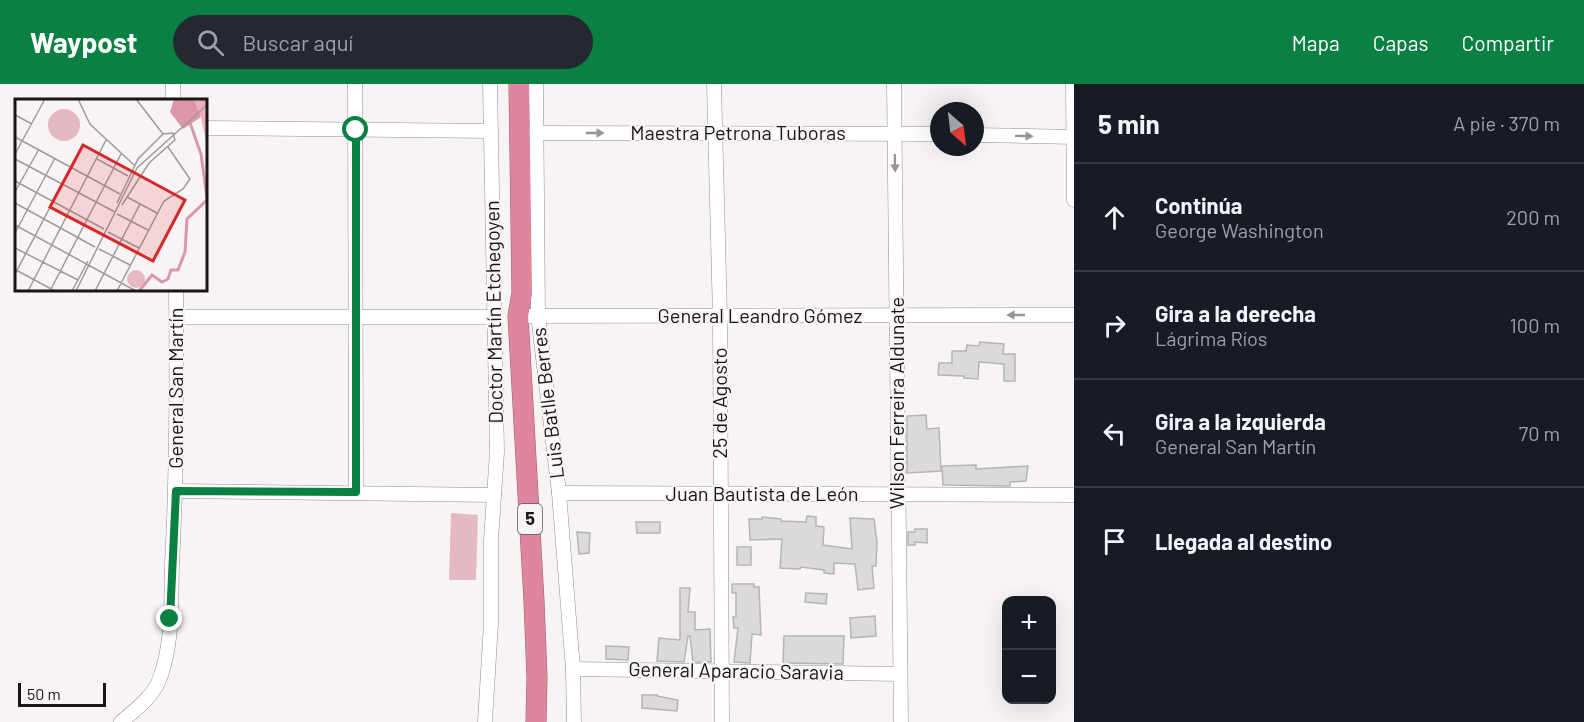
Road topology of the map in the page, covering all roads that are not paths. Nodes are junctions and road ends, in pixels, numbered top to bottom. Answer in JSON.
{"nodes":[{"id":1,"x":355,"y":84,"type":"edge"},
{"id":2,"x":490,"y":84,"type":"edge"},
{"id":3,"x":507,"y":84,"type":"edge"},
{"id":4,"x":519,"y":84,"type":"edge"},
{"id":5,"x":536,"y":84,"type":"edge"},
{"id":6,"x":714,"y":84,"type":"edge"},
{"id":7,"x":894,"y":84,"type":"edge"},
{"id":8,"x":1073,"y":84,"type":"edge"},
{"id":9,"x":207,"y":128,"type":"edge"},
{"id":10,"x":356,"y":130,"type":"junction"},
{"id":11,"x":491,"y":131,"type":"junction"},
{"id":12,"x":536,"y":133,"type":"junction"},
{"id":13,"x":715,"y":133,"type":"junction"},
{"id":14,"x":894,"y":133,"type":"junction"},
{"id":15,"x":930,"y":134,"type":"edge"},
{"id":16,"x":984,"y":135,"type":"edge"},
{"id":17,"x":1074,"y":137,"type":"edge"},
{"id":18,"x":1074,"y":200,"type":"edge"},
{"id":19,"x":176,"y":291,"type":"edge"},
{"id":20,"x":1074,"y":315,"type":"edge"},
{"id":21,"x":176,"y":316,"type":"junction"},
{"id":22,"x":528,"y":316,"type":"junction"},
{"id":23,"x":897,"y":316,"type":"junction"},
{"id":24,"x":495,"y":317,"type":"junction"},
{"id":25,"x":720,"y":317,"type":"junction"},
{"id":26,"x":356,"y":318,"type":"junction"},
{"id":27,"x":176,"y":491,"type":"junction"},
{"id":28,"x":356,"y":492,"type":"junction"},
{"id":29,"x":559,"y":493,"type":"junction"},
{"id":30,"x":721,"y":493,"type":"junction"},
{"id":31,"x":494,"y":495,"type":"junction"},
{"id":32,"x":897,"y":495,"type":"junction"},
{"id":33,"x":1074,"y":495,"type":"edge"},
{"id":34,"x":573,"y":669,"type":"junction"},
{"id":35,"x":722,"y":672,"type":"junction"},
{"id":36,"x":900,"y":674,"type":"junction"},
{"id":37,"x":122,"y":722,"type":"edge"},
{"id":38,"x":485,"y":722,"type":"edge"},
{"id":39,"x":536,"y":722,"type":"edge"},
{"id":40,"x":574,"y":722,"type":"edge"},
{"id":41,"x":722,"y":722,"type":"edge"},
{"id":42,"x":901,"y":722,"type":"edge"}],
"edges":[{"from":1,"to":10,"type":"street"},
{"from":2,"to":11,"type":"street","name":"Doctor Martín Etchegoyen"},
{"from":3,"to":22,"type":"highway","number":"5"},
{"from":4,"to":22,"type":"highway","number":"5"},
{"from":5,"to":12,"type":"street","name":"Luis Batlle Berres"},
{"from":6,"to":13,"type":"street","name":"25 de Agosto"},
{"from":7,"to":14,"type":"street","name":"Wilson Ferreira Aldunate"},
{"from":8,"to":17,"type":"street"},
{"from":9,"to":10,"type":"street"},
{"from":10,"to":11,"type":"street"},
{"from":10,"to":26,"type":"street"},
{"from":11,"to":24,"type":"street","name":"Doctor Martín Etchegoyen"},
{"from":12,"to":13,"type":"street","name":"Maestra Petrona Tuboras","one_way":true},
{"from":12,"to":22,"type":"street","name":"Luis Batlle Berres"},
{"from":13,"to":14,"type":"street","name":"Maestra Petrona Tuboras"},
{"from":13,"to":25,"type":"street","name":"25 de Agosto"},
{"from":14,"to":15,"type":"street","name":"Maestra Petrona Tuboras"},
{"from":14,"to":23,"type":"street","name":"Wilson Ferreira Aldunate","one_way":true},
{"from":16,"to":17,"type":"street","one_way":true},
{"from":17,"to":18,"type":"street"},
{"from":19,"to":21,"type":"street","name":"General San Martín"},
{"from":20,"to":23,"type":"street","name":"General Leandro Gómez","one_way":true},
{"from":21,"to":26,"type":"street"},
{"from":21,"to":27,"type":"street","name":"General San Martín"},
{"from":22,"to":25,"type":"street","name":"General Leandro Gómez"},
{"from":22,"to":29,"type":"street","name":"Luis Batlle Berres"},
{"from":22,"to":39,"type":"highway","number":"5"},
{"from":23,"to":25,"type":"street","name":"General Leandro Gómez"},
{"from":23,"to":32,"type":"street","name":"Wilson Ferreira Aldunate"},
{"from":24,"to":26,"type":"street"},
{"from":24,"to":31,"type":"street","name":"Doctor Martín Etchegoyen"},
{"from":25,"to":30,"type":"street","name":"25 de Agosto"},
{"from":26,"to":28,"type":"street"},
{"from":27,"to":28,"type":"street"},
{"from":27,"to":37,"type":"street","name":"General San Martín"},
{"from":28,"to":31,"type":"street"},
{"from":29,"to":30,"type":"street","name":"Juan Bautista de León"},
{"from":29,"to":34,"type":"street","name":"Luis Batlle Berres"},
{"from":30,"to":32,"type":"street","name":"Juan Bautista de León"},
{"from":30,"to":35,"type":"street","name":"25 de Agosto"},
{"from":31,"to":38,"type":"street","name":"Doctor Martín Etchegoyen"},
{"from":32,"to":33,"type":"street","name":"Juan Bautista de León"},
{"from":32,"to":36,"type":"street","name":"Wilson Ferreira Aldunate"},
{"from":34,"to":35,"type":"street","name":"General Aparacio Saravia"},
{"from":34,"to":40,"type":"street","name":"Luis Batlle Berres"},
{"from":35,"to":36,"type":"street","name":"General Aparacio Saravia"},
{"from":35,"to":41,"type":"street","name":"25 de Agosto"},
{"from":36,"to":42,"type":"street","name":"Wilson Ferreira Aldunate"}]}
